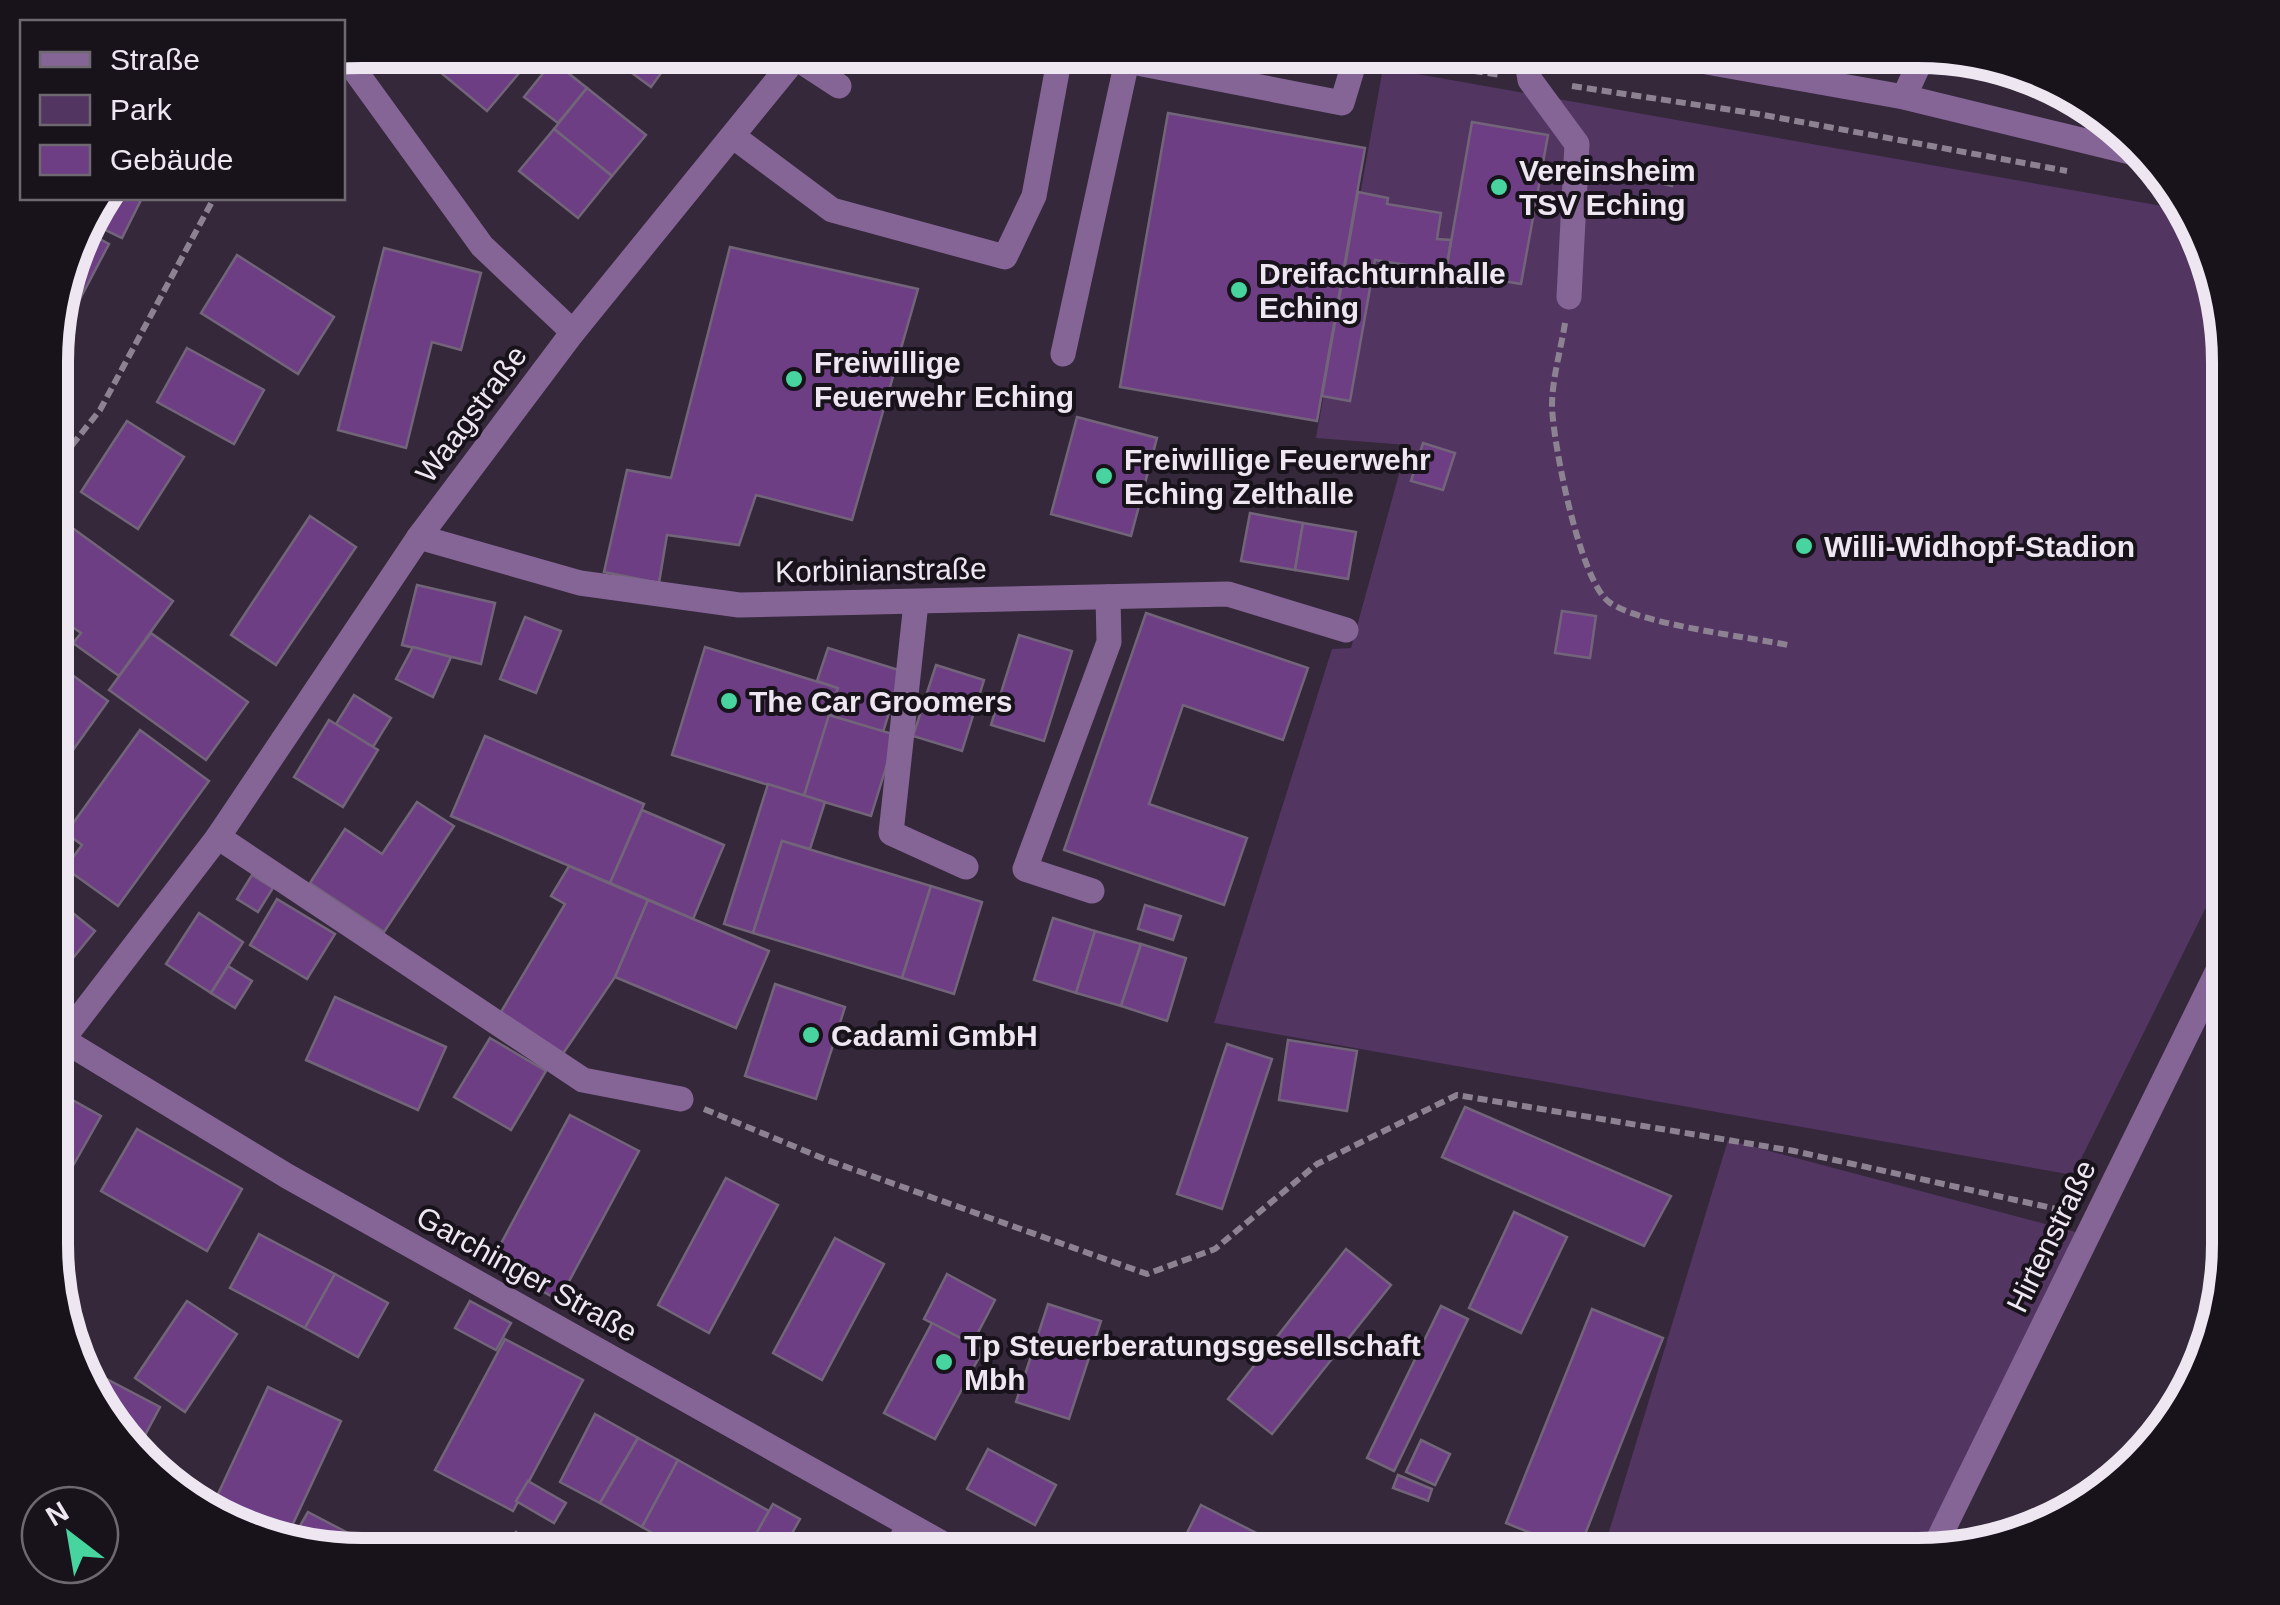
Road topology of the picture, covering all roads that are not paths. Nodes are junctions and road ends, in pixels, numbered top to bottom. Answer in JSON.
{"nodes":[{"id":1,"x":353,"y":68,"type":"edge"},
{"id":2,"x":788,"y":68,"type":"edge"},
{"id":3,"x":816,"y":68,"type":"edge"},
{"id":4,"x":1058,"y":68,"type":"edge"},
{"id":5,"x":1124,"y":68,"type":"edge"},
{"id":6,"x":1182,"y":68,"type":"edge"},
{"id":7,"x":1353,"y":68,"type":"edge"},
{"id":8,"x":1528,"y":68,"type":"edge"},
{"id":9,"x":1742,"y":68,"type":"edge"},
{"id":10,"x":1917,"y":68,"type":"edge"},
{"id":11,"x":839,"y":86,"type":"dead end"},
{"id":12,"x":1904,"y":98,"type":"junction"},
{"id":13,"x":2107,"y":136,"type":"edge"},
{"id":14,"x":734,"y":137,"type":"junction"},
{"id":15,"x":1569,"y":297,"type":"road end"},
{"id":16,"x":573,"y":332,"type":"junction"},
{"id":17,"x":1063,"y":354,"type":"dead end"},
{"id":18,"x":419,"y":537,"type":"junction"},
{"id":19,"x":1108,"y":597,"type":"junction"},
{"id":20,"x":916,"y":603,"type":"junction"},
{"id":21,"x":1346,"y":630,"type":"dead end"},
{"id":22,"x":218,"y":836,"type":"junction"},
{"id":23,"x":966,"y":867,"type":"dead end"},
{"id":24,"x":1092,"y":891,"type":"dead end"},
{"id":25,"x":2212,"y":982,"type":"edge"},
{"id":26,"x":68,"y":1034,"type":"edge"},
{"id":27,"x":68,"y":1053,"type":"edge"},
{"id":28,"x":681,"y":1099,"type":"road end"},
{"id":29,"x":909,"y":1526,"type":"junction"},
{"id":30,"x":1940,"y":1536,"type":"edge"},
{"id":31,"x":902,"y":1537,"type":"edge"},
{"id":32,"x":931,"y":1537,"type":"edge"}],
"edges":[{"from":1,"to":16,"type":"street"},
{"from":2,"to":14,"type":"street","name":"Waagstraße"},
{"from":3,"to":11,"type":"street"},
{"from":4,"to":14,"type":"street"},
{"from":5,"to":17,"type":"street"},
{"from":6,"to":7,"type":"street"},
{"from":8,"to":15,"type":"street"},
{"from":9,"to":12,"type":"street"},
{"from":10,"to":12,"type":"street"},
{"from":12,"to":13,"type":"street"},
{"from":14,"to":16,"type":"street","name":"Waagstraße"},
{"from":16,"to":18,"type":"street","name":"Waagstraße"},
{"from":18,"to":20,"type":"street","name":"Korbinianstraße"},
{"from":18,"to":22,"type":"street","name":"Waagstraße"},
{"from":19,"to":20,"type":"street","name":"Korbinianstraße"},
{"from":19,"to":21,"type":"street","name":"Korbinianstraße"},
{"from":19,"to":24,"type":"street"},
{"from":20,"to":23,"type":"street"},
{"from":22,"to":26,"type":"street","name":"Waagstraße"},
{"from":22,"to":28,"type":"street"},
{"from":25,"to":30,"type":"street","name":"Hirtenstraße"},
{"from":27,"to":29,"type":"street","name":"Garchinger Straße"},
{"from":29,"to":31,"type":"street"},
{"from":29,"to":32,"type":"street","name":"Garchinger Straße"}]}
